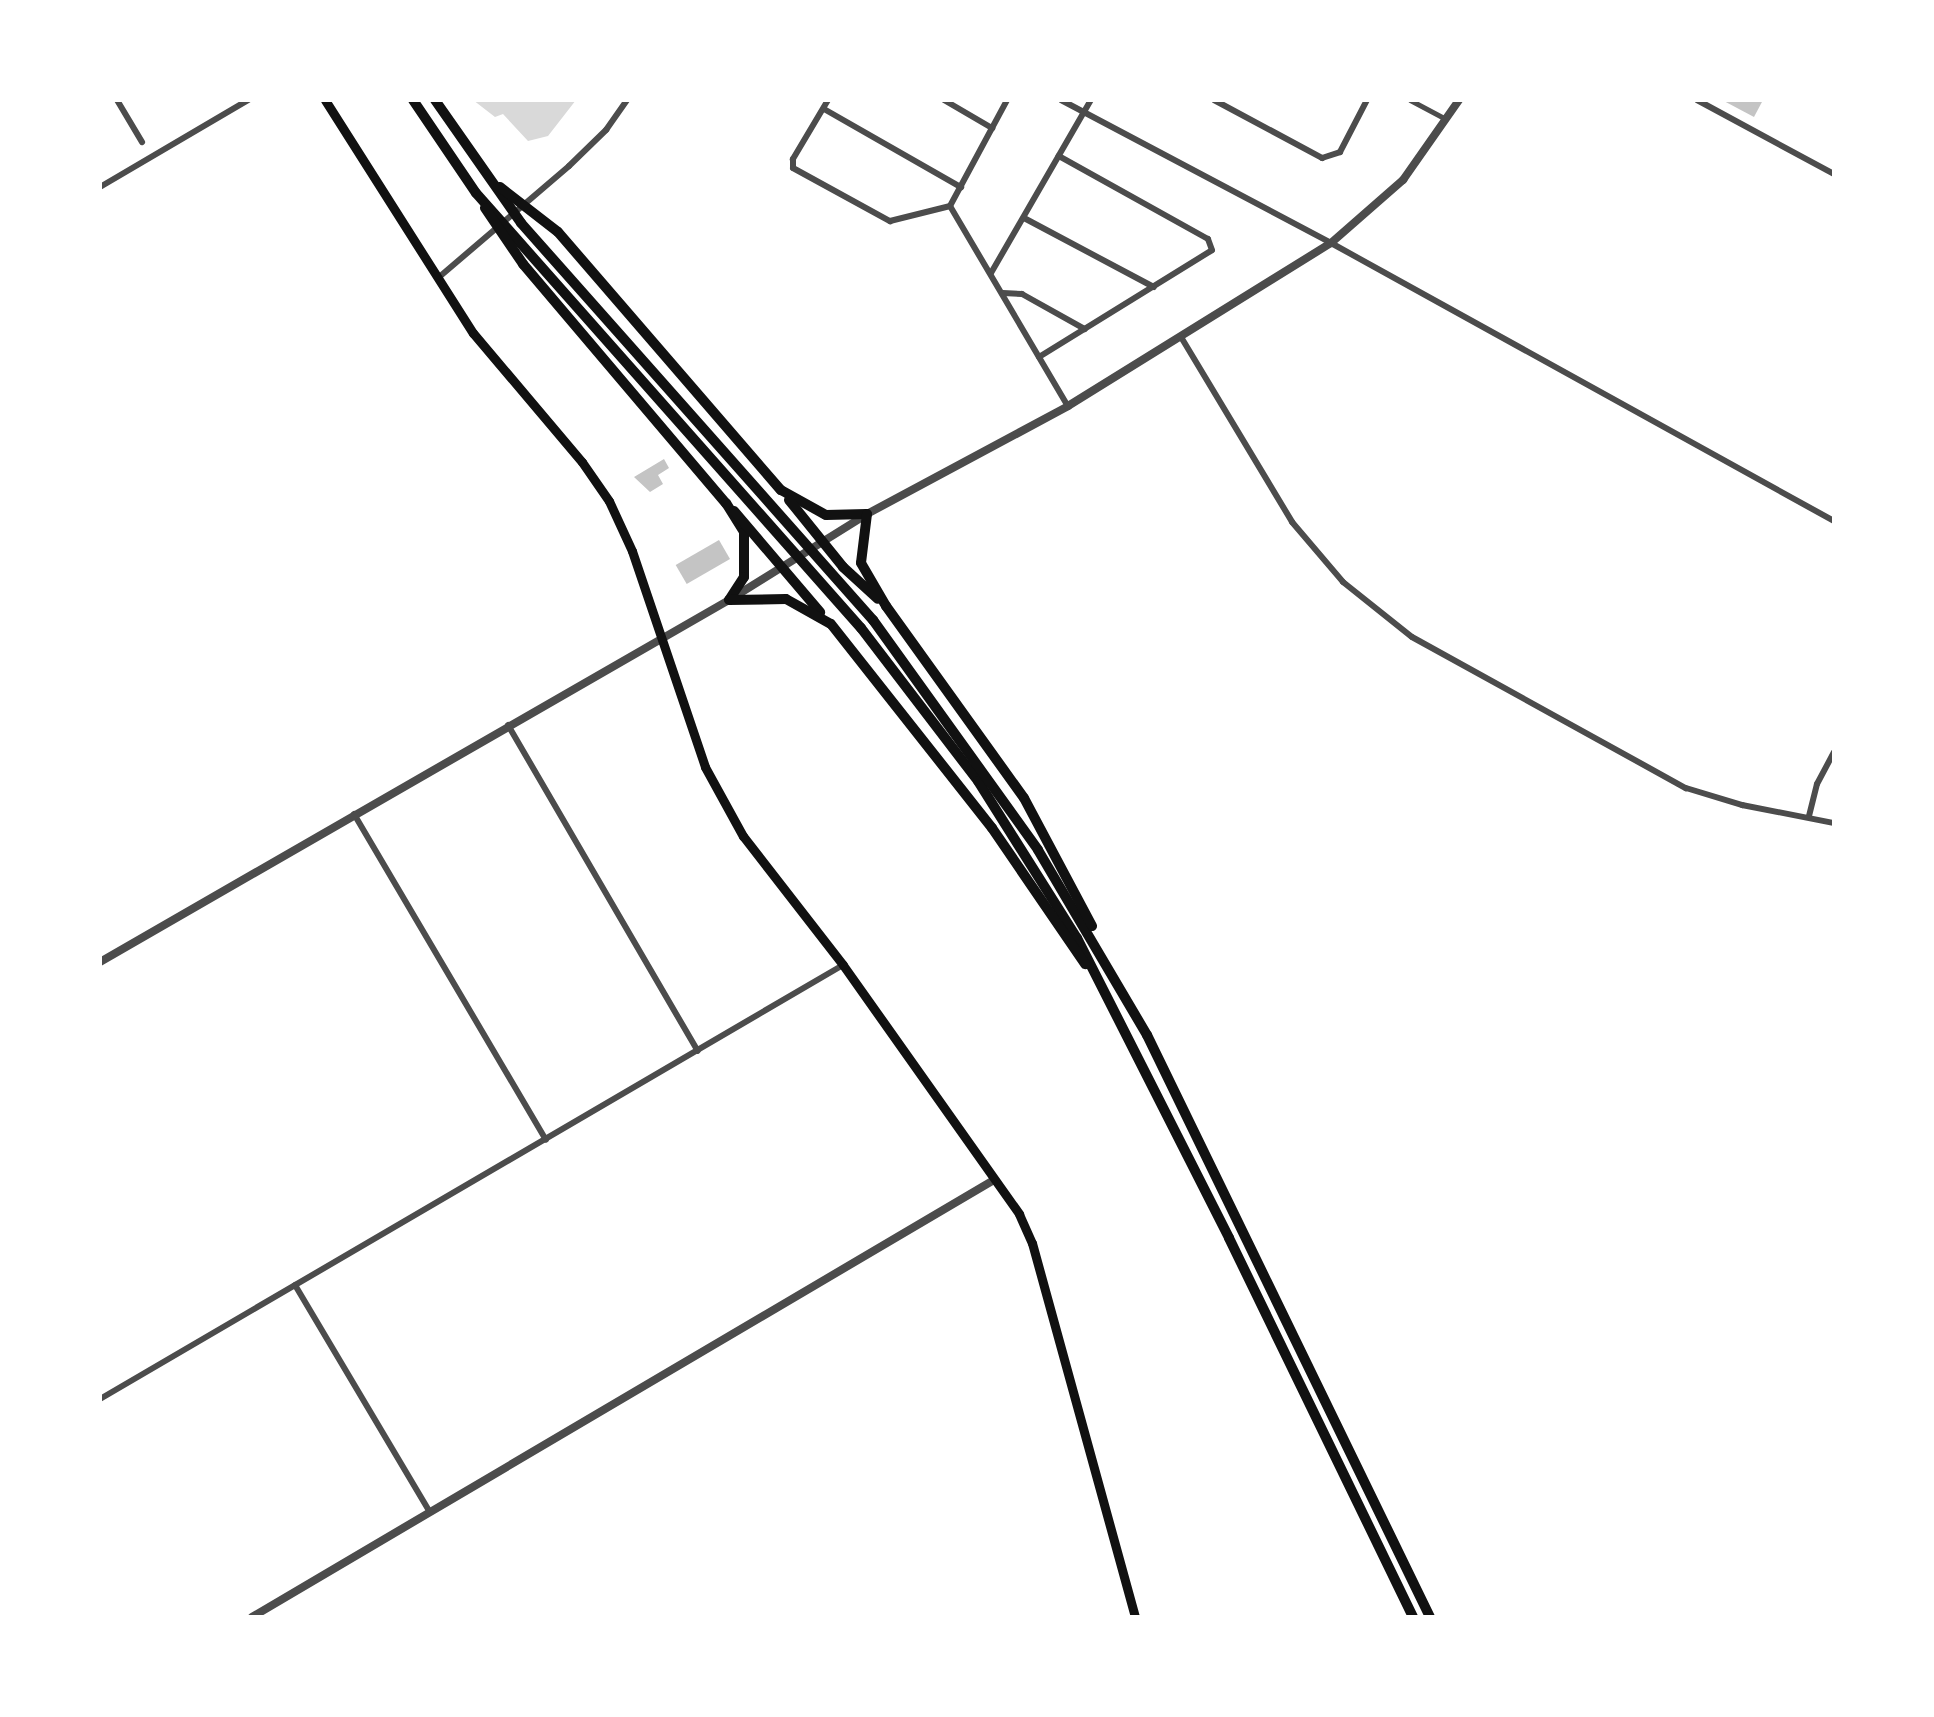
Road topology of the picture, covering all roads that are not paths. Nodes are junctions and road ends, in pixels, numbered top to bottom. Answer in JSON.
{"nodes":[{"id":1,"x":117,"y":100,"type":"edge"},
{"id":2,"x":248,"y":100,"type":"edge"},
{"id":3,"x":325,"y":100,"type":"edge"},
{"id":4,"x":413,"y":100,"type":"edge"},
{"id":5,"x":434,"y":100,"type":"edge"},
{"id":6,"x":627,"y":100,"type":"edge"},
{"id":7,"x":828,"y":100,"type":"edge"},
{"id":8,"x":944,"y":100,"type":"edge"},
{"id":9,"x":1008,"y":100,"type":"edge"},
{"id":10,"x":1061,"y":100,"type":"edge"},
{"id":11,"x":1090,"y":100,"type":"edge"},
{"id":12,"x":1214,"y":100,"type":"edge"},
{"id":13,"x":1367,"y":100,"type":"edge"},
{"id":14,"x":1410,"y":100,"type":"edge"},
{"id":15,"x":1459,"y":100,"type":"edge"},
{"id":16,"x":1697,"y":100,"type":"edge"},
{"id":17,"x":824,"y":109,"type":"junction"},
{"id":18,"x":1084,"y":112,"type":"junction"},
{"id":19,"x":1448,"y":120,"type":"junction"},
{"id":20,"x":992,"y":128,"type":"junction"},
{"id":21,"x":142,"y":142,"type":"dead end"},
{"id":22,"x":1058,"y":156,"type":"junction"},
{"id":23,"x":1834,"y":174,"type":"edge"},
{"id":24,"x":494,"y":181,"type":"junction"},
{"id":25,"x":100,"y":187,"type":"edge"},
{"id":26,"x":961,"y":187,"type":"junction"},
{"id":27,"x":950,"y":206,"type":"junction"},
{"id":28,"x":1024,"y":218,"type":"junction"},
{"id":29,"x":1331,"y":243,"type":"junction"},
{"id":30,"x":527,"y":260,"type":"junction"},
{"id":31,"x":991,"y":273,"type":"junction"},
{"id":32,"x":437,"y":279,"type":"junction"},
{"id":33,"x":1156,"y":287,"type":"junction"},
{"id":34,"x":1003,"y":294,"type":"junction"},
{"id":35,"x":1086,"y":329,"type":"junction"},
{"id":36,"x":1182,"y":337,"type":"junction"},
{"id":37,"x":1038,"y":357,"type":"junction"},
{"id":38,"x":1068,"y":406,"type":"junction"},
{"id":39,"x":781,"y":490,"type":"junction"},
{"id":40,"x":726,"y":503,"type":"junction"},
{"id":41,"x":867,"y":514,"type":"junction"},
{"id":42,"x":1834,"y":521,"type":"edge"},
{"id":43,"x":823,"y":542,"type":"junction"},
{"id":44,"x":781,"y":566,"type":"junction"},
{"id":45,"x":729,"y":600,"type":"junction"},
{"id":46,"x":886,"y":606,"type":"junction"},
{"id":47,"x":831,"y":624,"type":"junction"},
{"id":48,"x":662,"y":636,"type":"junction"},
{"id":49,"x":508,"y":725,"type":"junction"},
{"id":50,"x":1834,"y":752,"type":"edge"},
{"id":51,"x":354,"y":814,"type":"junction"},
{"id":52,"x":1809,"y":816,"type":"junction"},
{"id":53,"x":1834,"y":823,"type":"edge"},
{"id":54,"x":100,"y":962,"type":"edge"},
{"id":55,"x":842,"y":966,"type":"junction"},
{"id":56,"x":1111,"y":968,"type":"junction"},
{"id":57,"x":1098,"y":980,"type":"junction"},
{"id":58,"x":698,"y":1051,"type":"junction"},
{"id":59,"x":546,"y":1140,"type":"junction"},
{"id":60,"x":994,"y":1180,"type":"junction"},
{"id":61,"x":295,"y":1285,"type":"junction"},
{"id":62,"x":100,"y":1399,"type":"edge"},
{"id":63,"x":430,"y":1512,"type":"junction"},
{"id":64,"x":252,"y":1617,"type":"edge"},
{"id":65,"x":1135,"y":1617,"type":"edge"},
{"id":66,"x":1412,"y":1617,"type":"edge"},
{"id":67,"x":1430,"y":1617,"type":"edge"}],
"edges":[{"from":1,"to":21,"type":"street"},
{"from":2,"to":25,"type":"street"},
{"from":3,"to":32,"type":"main road"},
{"from":4,"to":30,"type":"highway"},
{"from":5,"to":24,"type":"highway"},
{"from":6,"to":32,"type":"street"},
{"from":7,"to":17,"type":"street"},
{"from":8,"to":20,"type":"street"},
{"from":9,"to":20,"type":"street"},
{"from":10,"to":18,"type":"street"},
{"from":11,"to":18,"type":"street"},
{"from":12,"to":13,"type":"street"},
{"from":14,"to":19,"type":"street"},
{"from":15,"to":19,"type":"street"},
{"from":16,"to":23,"type":"street"},
{"from":17,"to":26,"type":"street"},
{"from":17,"to":27,"type":"street"},
{"from":18,"to":22,"type":"street"},
{"from":18,"to":29,"type":"street"},
{"from":19,"to":29,"type":"street"},
{"from":20,"to":26,"type":"street"},
{"from":22,"to":28,"type":"street"},
{"from":22,"to":33,"type":"street"},
{"from":24,"to":39,"type":"highway"},
{"from":24,"to":56,"type":"highway"},
{"from":26,"to":27,"type":"street"},
{"from":27,"to":31,"type":"street"},
{"from":28,"to":31,"type":"street"},
{"from":28,"to":33,"type":"street"},
{"from":29,"to":36,"type":"street"},
{"from":29,"to":42,"type":"street"},
{"from":30,"to":40,"type":"highway"},
{"from":30,"to":57,"type":"highway"},
{"from":31,"to":34,"type":"street"},
{"from":32,"to":48,"type":"main road"},
{"from":33,"to":35,"type":"street"},
{"from":34,"to":35,"type":"street"},
{"from":34,"to":37,"type":"street"},
{"from":35,"to":37,"type":"street"},
{"from":36,"to":38,"type":"street"},
{"from":36,"to":52,"type":"street"},
{"from":37,"to":38,"type":"street"},
{"from":38,"to":41,"type":"street"},
{"from":39,"to":41,"type":"highway"},
{"from":39,"to":43,"type":"highway"},
{"from":40,"to":44,"type":"highway"},
{"from":40,"to":45,"type":"highway"},
{"from":41,"to":43,"type":"street"},
{"from":41,"to":46,"type":"highway"},
{"from":43,"to":44,"type":"street"},
{"from":43,"to":46,"type":"highway"},
{"from":44,"to":45,"type":"street"},
{"from":44,"to":47,"type":"highway"},
{"from":45,"to":47,"type":"highway"},
{"from":45,"to":48,"type":"street"},
{"from":46,"to":56,"type":"highway"},
{"from":47,"to":57,"type":"highway"},
{"from":48,"to":49,"type":"street"},
{"from":48,"to":55,"type":"main road"},
{"from":49,"to":51,"type":"street"},
{"from":49,"to":58,"type":"street"},
{"from":50,"to":52,"type":"street"},
{"from":51,"to":54,"type":"street"},
{"from":51,"to":59,"type":"street"},
{"from":52,"to":53,"type":"street"},
{"from":55,"to":58,"type":"street"},
{"from":55,"to":60,"type":"main road"},
{"from":56,"to":67,"type":"highway"},
{"from":57,"to":66,"type":"highway"},
{"from":58,"to":59,"type":"street"},
{"from":59,"to":61,"type":"street"},
{"from":60,"to":63,"type":"street"},
{"from":60,"to":65,"type":"main road"},
{"from":61,"to":62,"type":"street"},
{"from":61,"to":63,"type":"street"},
{"from":63,"to":64,"type":"street"}]}
